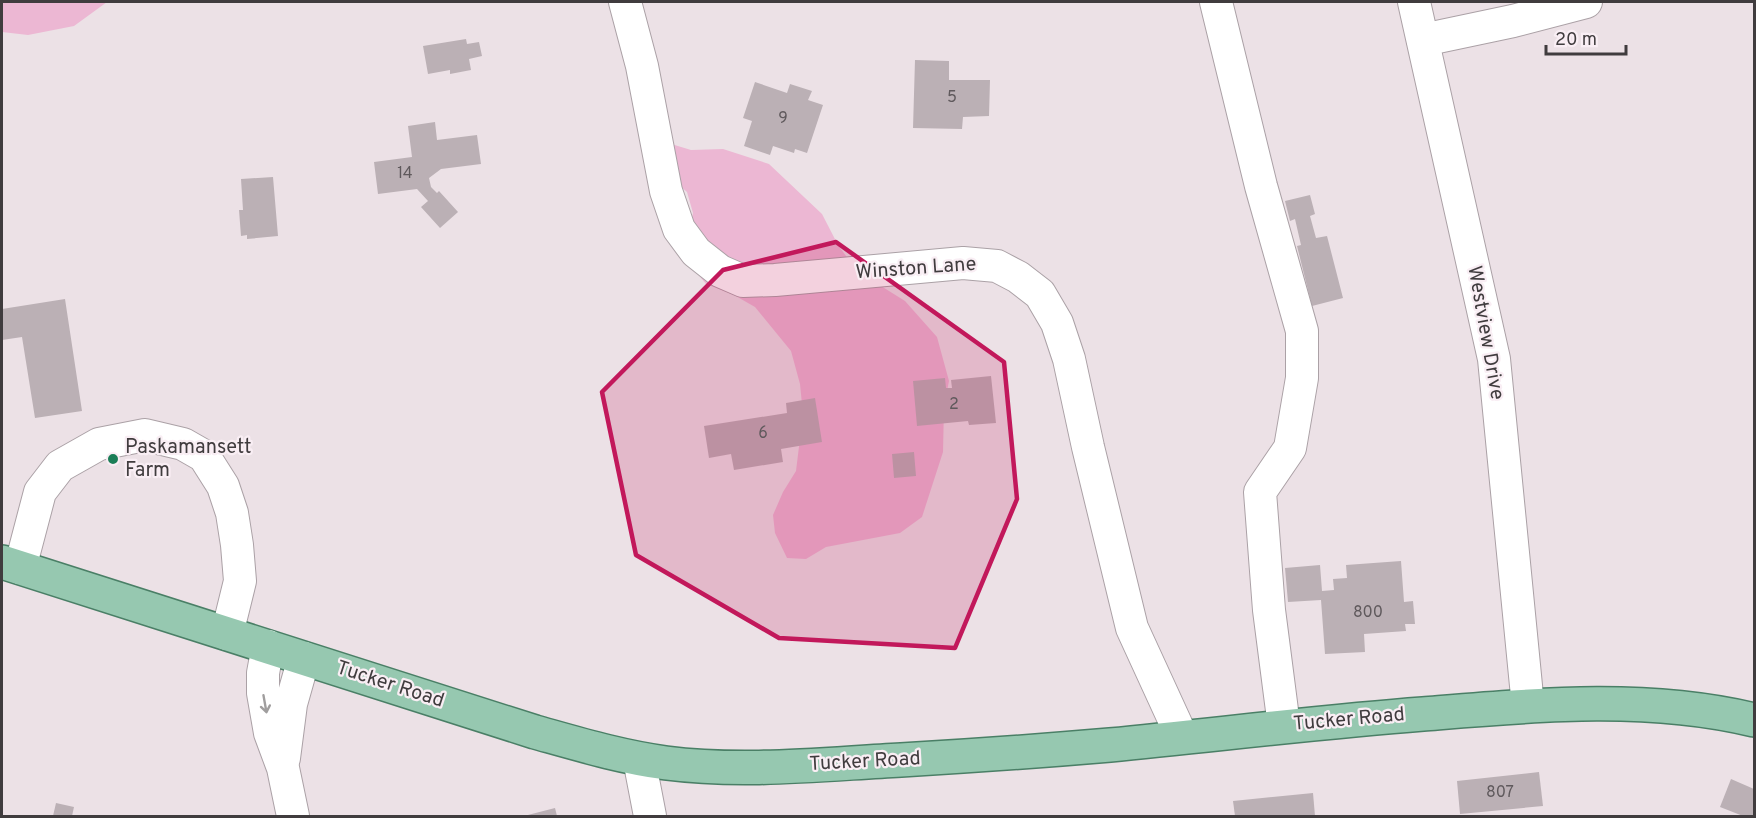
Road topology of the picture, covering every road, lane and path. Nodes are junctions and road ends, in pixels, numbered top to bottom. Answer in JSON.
{"nodes":[{"id":1,"x":625,"y":2,"type":"edge"},
{"id":2,"x":1216,"y":2,"type":"edge"},
{"id":3,"x":1414,"y":2,"type":"edge"},
{"id":4,"x":1586,"y":2,"type":"edge"},
{"id":5,"x":1423,"y":40,"type":"junction"},
{"id":6,"x":11,"y":565,"type":"edge"},
{"id":7,"x":228,"y":634,"type":"junction"},
{"id":8,"x":268,"y":646,"type":"junction"},
{"id":9,"x":304,"y":658,"type":"junction"},
{"id":10,"x":1528,"y":705,"type":"junction"},
{"id":11,"x":1755,"y":720,"type":"edge"},
{"id":12,"x":1284,"y":726,"type":"junction"},
{"id":13,"x":1182,"y":737,"type":"junction"},
{"id":14,"x":639,"y":759,"type":"junction"},
{"id":15,"x":283,"y":768,"type":"junction"},
{"id":16,"x":293,"y":816,"type":"edge"},
{"id":17,"x":650,"y":816,"type":"edge"}],
"edges":[{"from":1,"to":13,"type":"street","name":"Winston Lane"},
{"from":2,"to":12,"type":"street"},
{"from":3,"to":5,"type":"street","name":"Westview Drive"},
{"from":4,"to":5,"type":"street"},
{"from":5,"to":10,"type":"street","name":"Westview Drive"},
{"from":6,"to":7,"type":"main road","name":"Tucker Road"},
{"from":6,"to":7,"type":"street"},
{"from":7,"to":8,"type":"main road","name":"Tucker Road"},
{"from":8,"to":9,"type":"main road","name":"Tucker Road"},
{"from":8,"to":15,"type":"street","one_way":true},
{"from":9,"to":14,"type":"main road","name":"Tucker Road"},
{"from":9,"to":15,"type":"street"},
{"from":10,"to":11,"type":"main road","name":"Tucker Road"},
{"from":10,"to":12,"type":"main road","name":"Tucker Road"},
{"from":12,"to":13,"type":"main road","name":"Tucker Road"},
{"from":13,"to":14,"type":"main road","name":"Tucker Road"},
{"from":14,"to":17,"type":"street"},
{"from":15,"to":16,"type":"street"}]}
